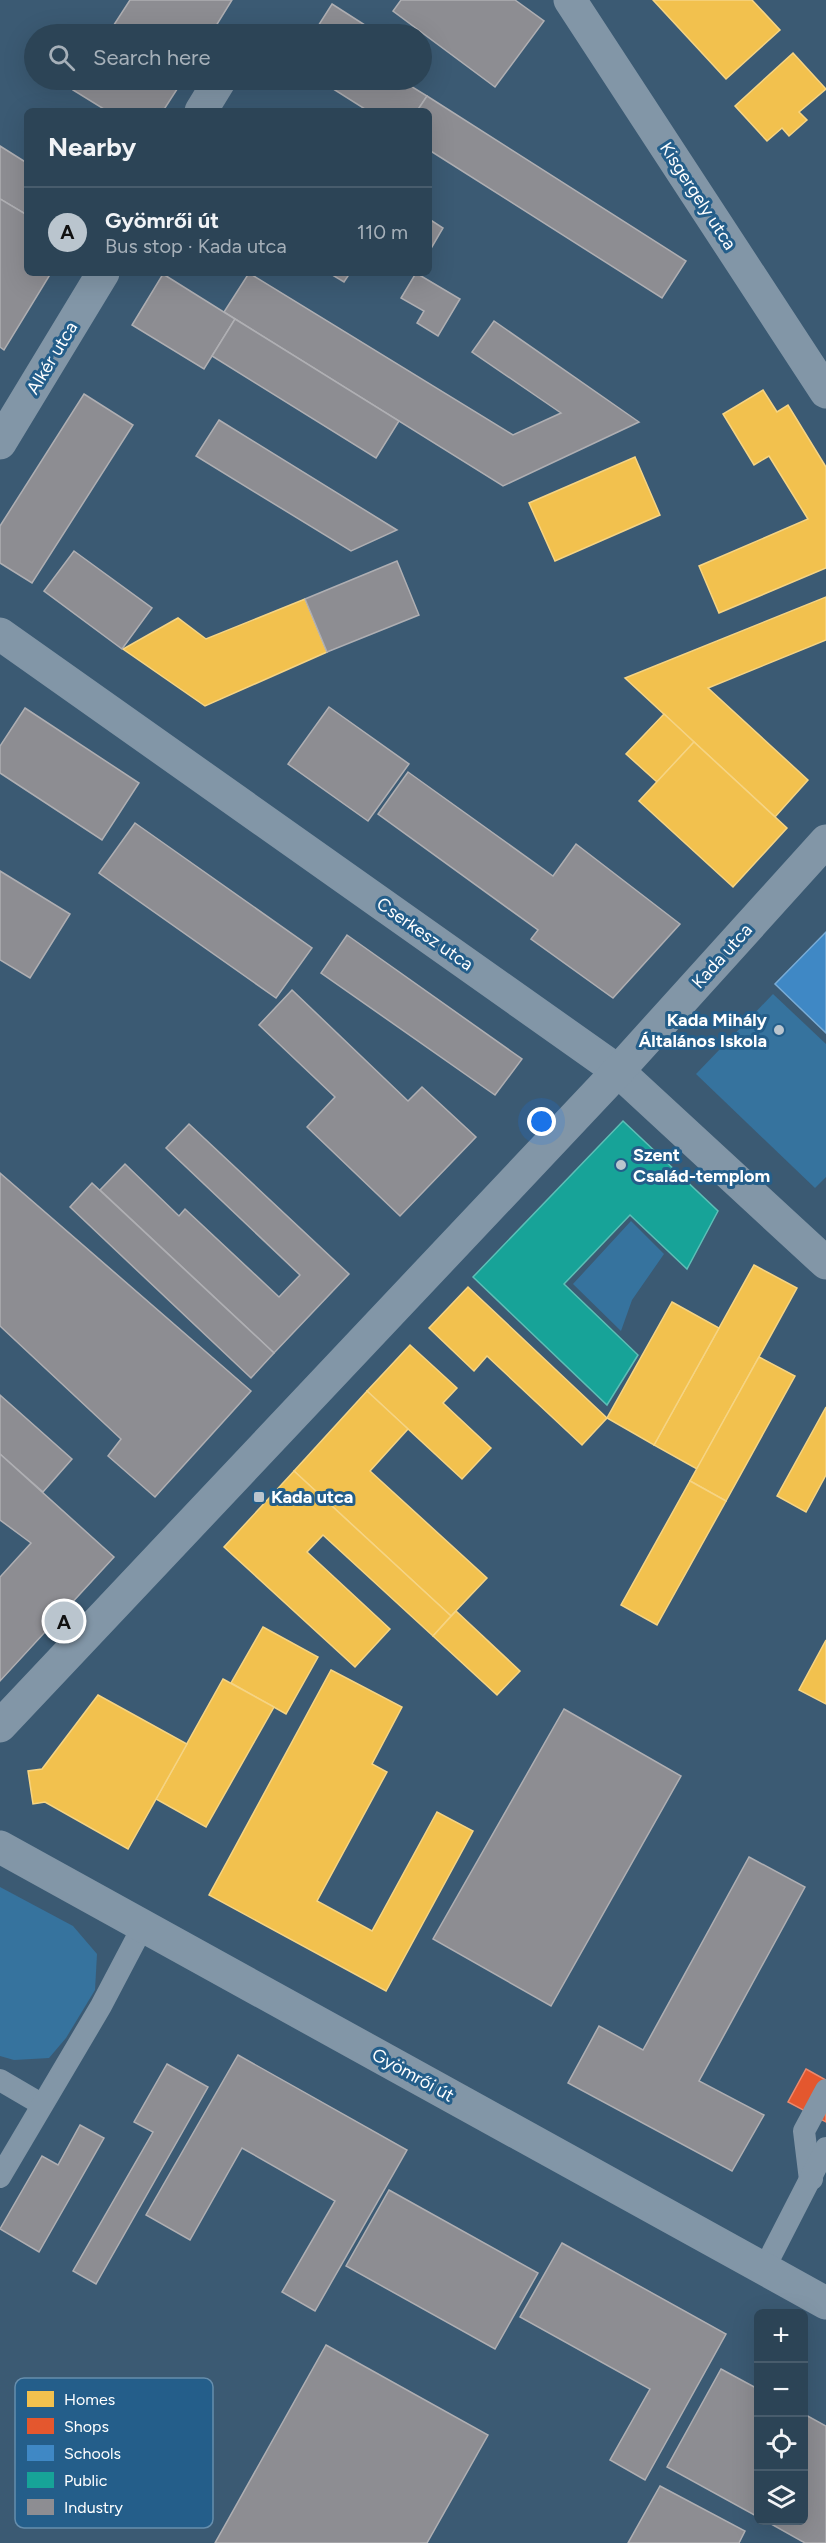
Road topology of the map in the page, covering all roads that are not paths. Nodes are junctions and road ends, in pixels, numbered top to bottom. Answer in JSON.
{"nodes":[{"id":1,"x":570,"y":0,"type":"edge"},
{"id":2,"x":214,"y":90,"type":"edge"},
{"id":3,"x":203,"y":108,"type":"edge"},
{"id":4,"x":101,"y":276,"type":"edge"},
{"id":5,"x":826,"y":392,"type":"edge"},
{"id":6,"x":0,"y":443,"type":"edge"},
{"id":7,"x":0,"y":634,"type":"edge"},
{"id":8,"x":826,"y":841,"type":"edge"},
{"id":9,"x":618,"y":1071,"type":"junction"},
{"id":10,"x":826,"y":1263,"type":"edge"},
{"id":11,"x":0,"y":1726,"type":"edge"},
{"id":12,"x":0,"y":1847,"type":"edge"},
{"id":13,"x":143,"y":1926,"type":"junction"},
{"id":14,"x":0,"y":2080,"type":"edge"},
{"id":15,"x":826,"y":2090,"type":"edge"},
{"id":16,"x":41,"y":2104,"type":"junction"},
{"id":17,"x":826,"y":2148,"type":"edge"},
{"id":18,"x":818,"y":2175,"type":"edge"},
{"id":19,"x":0,"y":2177,"type":"edge"},
{"id":20,"x":764,"y":2268,"type":"junction"},
{"id":21,"x":826,"y":2303,"type":"edge"}],
"edges":[{"from":1,"to":5,"type":"street","name":"Kisgergely utca"},
{"from":2,"to":3,"type":"street"},
{"from":4,"to":6,"type":"street","name":"Alkér utca"},
{"from":7,"to":9,"type":"street","name":"Cserkesz utca"},
{"from":8,"to":9,"type":"street","name":"Kada utca"},
{"from":9,"to":10,"type":"street","name":"Cserkesz utca"},
{"from":9,"to":11,"type":"street","name":"Kada utca"},
{"from":12,"to":13,"type":"street","name":"Gyömrői út"},
{"from":13,"to":16,"type":"lane"},
{"from":13,"to":20,"type":"street","name":"Gyömrői út"},
{"from":14,"to":16,"type":"lane"},
{"from":15,"to":18,"type":"lane"},
{"from":16,"to":19,"type":"lane"},
{"from":17,"to":18,"type":"lane"},
{"from":18,"to":20,"type":"lane"},
{"from":20,"to":21,"type":"street","name":"Gyömrői út"}]}
